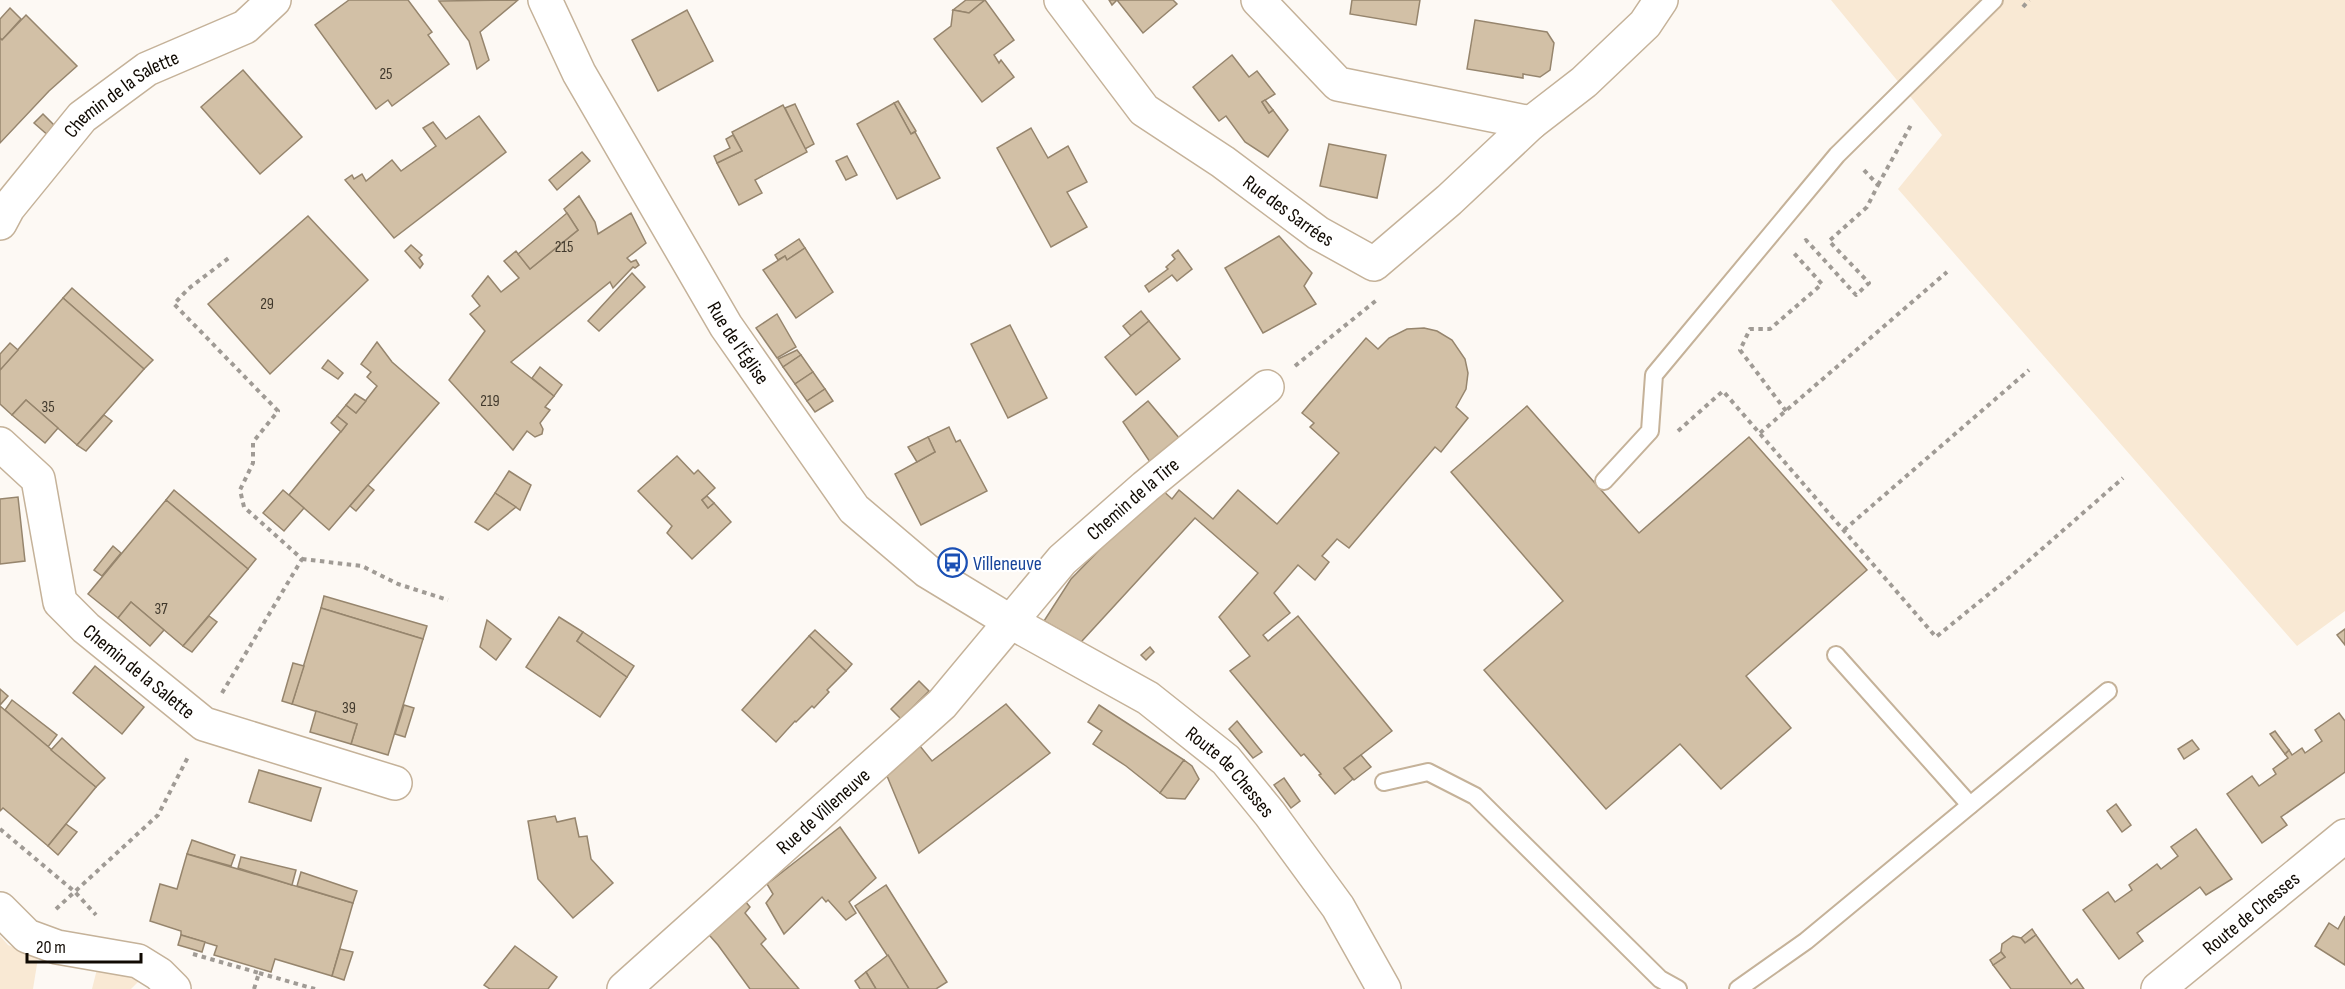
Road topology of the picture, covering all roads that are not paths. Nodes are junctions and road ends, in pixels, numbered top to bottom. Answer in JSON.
{"nodes":[{"id":1,"x":274,"y":0,"type":"edge"},
{"id":2,"x":545,"y":0,"type":"edge"},
{"id":3,"x":1061,"y":0,"type":"edge"},
{"id":4,"x":1258,"y":0,"type":"edge"},
{"id":5,"x":1661,"y":0,"type":"edge"},
{"id":6,"x":1994,"y":0,"type":"edge"},
{"id":7,"x":1531,"y":123,"type":"junction"},
{"id":8,"x":0,"y":223,"type":"edge"},
{"id":9,"x":1267,"y":387,"type":"dead end"},
{"id":10,"x":0,"y":444,"type":"edge"},
{"id":11,"x":1604,"y":481,"type":"dead end"},
{"id":12,"x":1011,"y":621,"type":"junction"},
{"id":13,"x":1836,"y":655,"type":"dead end"},
{"id":14,"x":2108,"y":691,"type":"dead end"},
{"id":15,"x":1384,"y":782,"type":"dead end"},
{"id":16,"x":395,"y":783,"type":"dead end"},
{"id":17,"x":1970,"y":805,"type":"junction"},
{"id":18,"x":2345,"y":837,"type":"edge"},
{"id":19,"x":0,"y":909,"type":"edge"},
{"id":20,"x":174,"y":989,"type":"edge"},
{"id":21,"x":624,"y":989,"type":"edge"},
{"id":22,"x":1384,"y":989,"type":"edge"},
{"id":23,"x":1678,"y":989,"type":"edge"},
{"id":24,"x":1738,"y":989,"type":"edge"},
{"id":25,"x":2158,"y":989,"type":"edge"}],
"edges":[{"from":1,"to":8,"type":"street","name":"Chemin de la Salette"},
{"from":2,"to":12,"type":"street","name":"Rue de l'Église"},
{"from":3,"to":7,"type":"street","name":"Rue des Sarrées"},
{"from":4,"to":7,"type":"street"},
{"from":5,"to":7,"type":"street","name":"Rue des Sarrées"},
{"from":6,"to":11,"type":"lane"},
{"from":9,"to":12,"type":"street","name":"Chemin de la Tire"},
{"from":10,"to":16,"type":"street","name":"Chemin de la Salette"},
{"from":12,"to":21,"type":"street","name":"Rue de Villeneuve"},
{"from":12,"to":22,"type":"street","name":"Route de Chesses"},
{"from":13,"to":17,"type":"lane"},
{"from":14,"to":17,"type":"lane"},
{"from":15,"to":23,"type":"lane"},
{"from":17,"to":24,"type":"lane"},
{"from":18,"to":25,"type":"street","name":"Route de Chesses"},
{"from":19,"to":20,"type":"street"}]}
